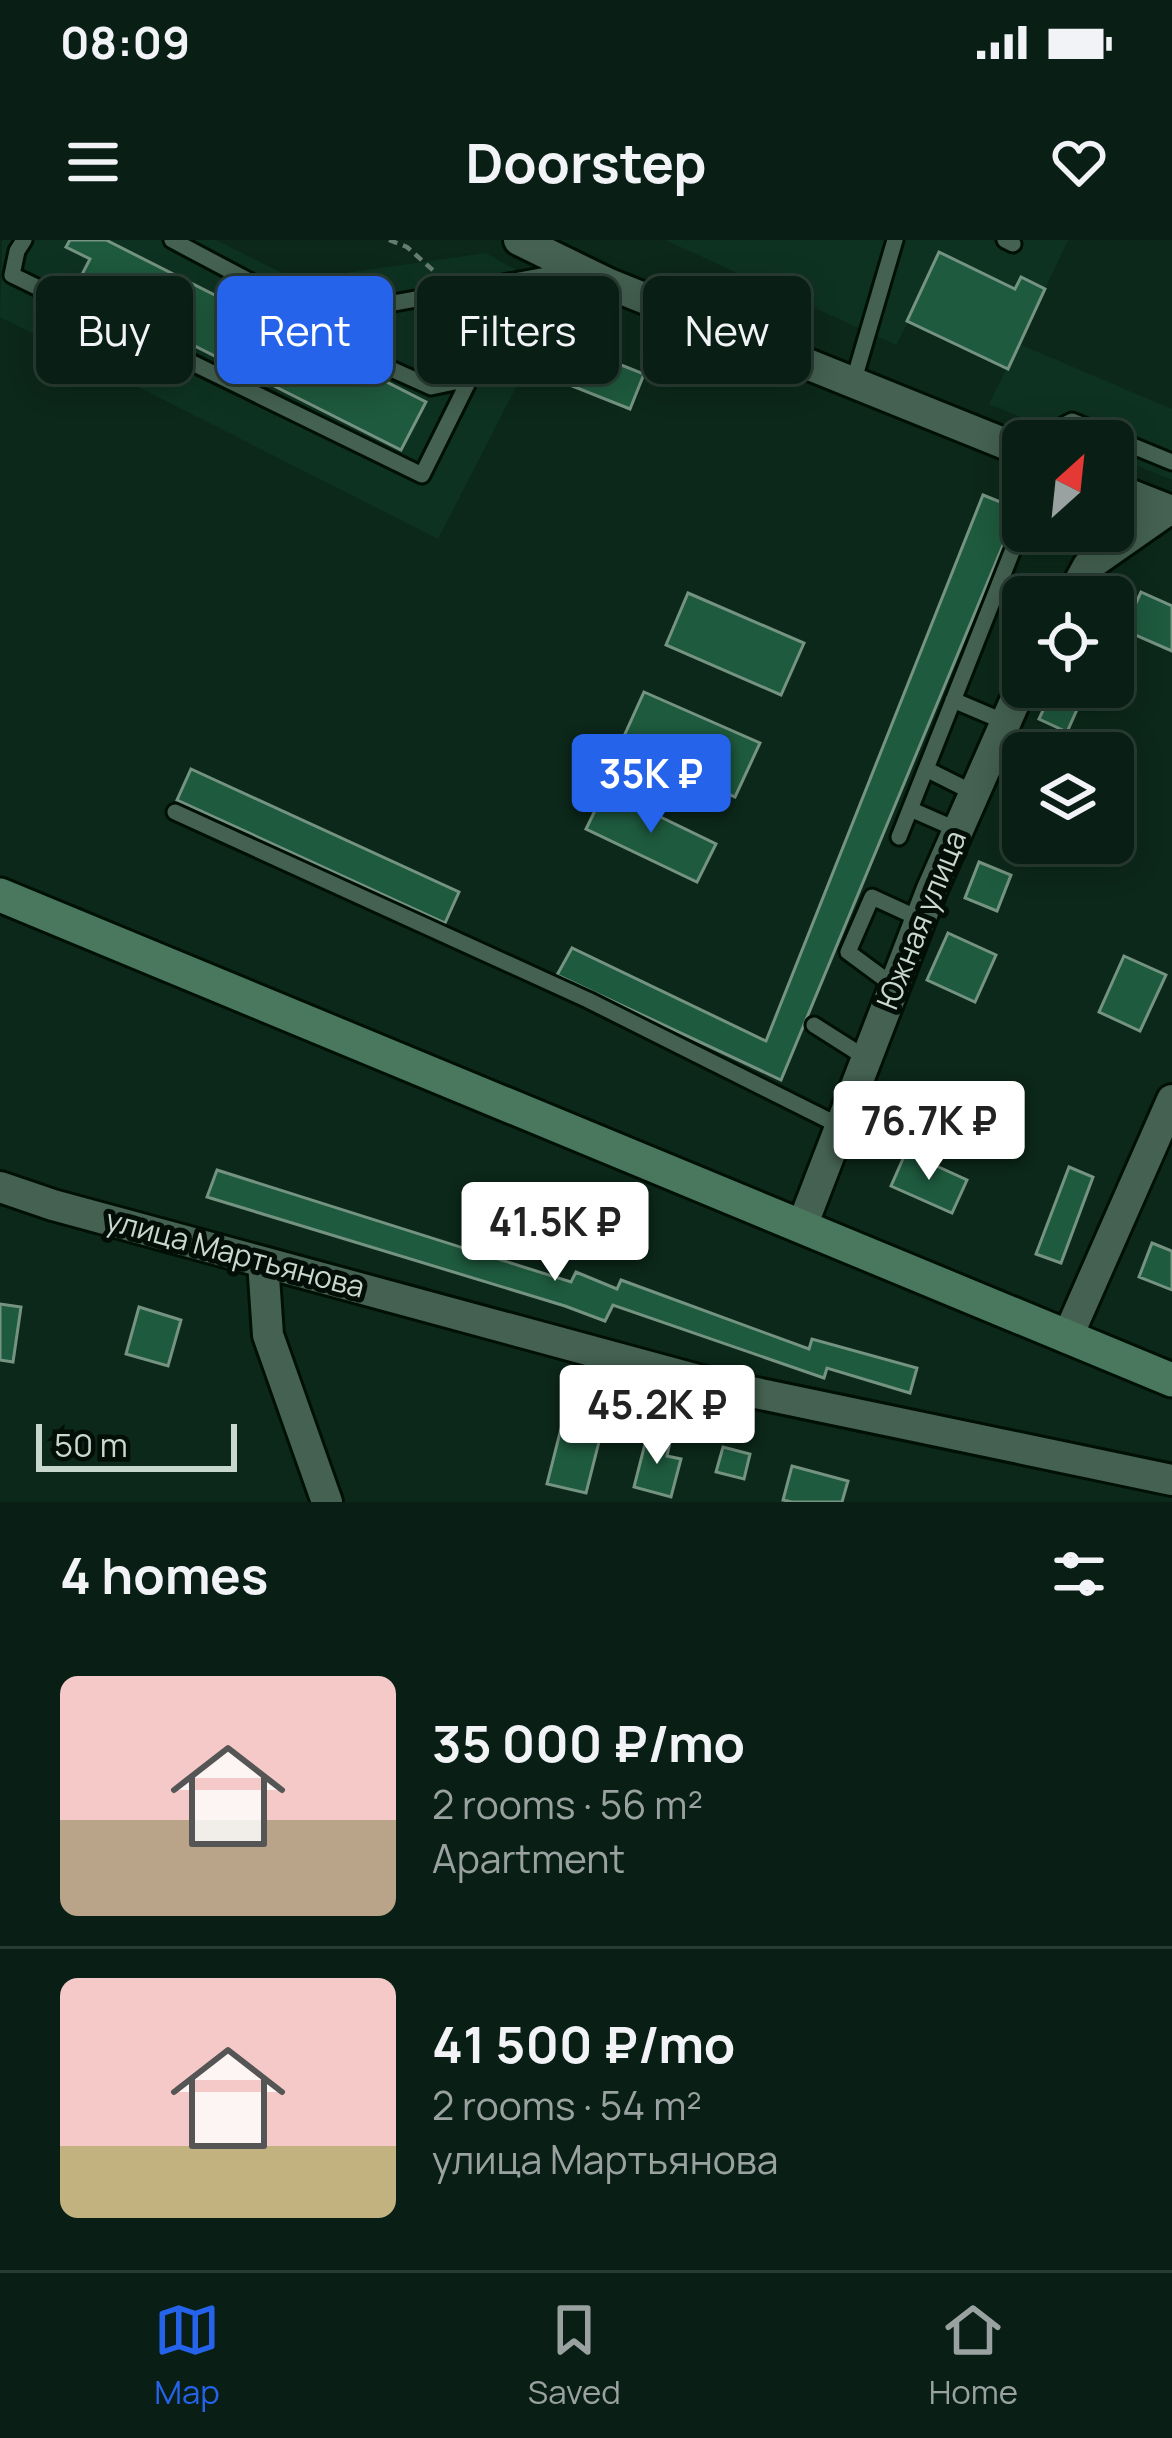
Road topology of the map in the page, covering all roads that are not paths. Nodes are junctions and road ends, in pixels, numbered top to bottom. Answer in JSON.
{"nodes":[{"id":1,"x":24,"y":240,"type":"edge"},
{"id":2,"x":172,"y":240,"type":"edge"},
{"id":3,"x":519,"y":240,"type":"edge"},
{"id":4,"x":895,"y":240,"type":"edge"},
{"id":5,"x":578,"y":269,"type":"junction"},
{"id":6,"x":6,"y":272,"type":"edge"},
{"id":7,"x":240,"y":276,"type":"edge"},
{"id":8,"x":540,"y":276,"type":"edge"},
{"id":9,"x":854,"y":383,"type":"junction"},
{"id":10,"x":468,"y":384,"type":"edge"},
{"id":11,"x":1002,"y":439,"type":"edge"},
{"id":12,"x":1134,"y":446,"type":"edge"},
{"id":13,"x":1172,"y":462,"type":"edge"},
{"id":14,"x":1134,"y":496,"type":"edge"},
{"id":15,"x":1170,"y":511,"type":"edge"},
{"id":16,"x":1012,"y":552,"type":"edge"},
{"id":17,"x":1083,"y":576,"type":"edge"},
{"id":18,"x":953,"y":700,"type":"junction"},
{"id":19,"x":1011,"y":708,"type":"edge"},
{"id":20,"x":1005,"y":722,"type":"junction"},
{"id":21,"x":926,"y":769,"type":"junction"},
{"id":22,"x":974,"y":793,"type":"junction"},
{"id":23,"x":910,"y":808,"type":"junction"},
{"id":24,"x":175,"y":812,"type":"dead end"},
{"id":25,"x":958,"y":830,"type":"junction"},
{"id":26,"x":899,"y":837,"type":"dead end"},
{"id":27,"x":0,"y":895,"type":"edge"},
{"id":28,"x":920,"y":919,"type":"junction"},
{"id":29,"x":894,"y":986,"type":"junction"},
{"id":30,"x":814,"y":1025,"type":"dead end"},
{"id":31,"x":866,"y":1058,"type":"junction"},
{"id":32,"x":1172,"y":1100,"type":"edge"},
{"id":33,"x":840,"y":1126,"type":"junction"},
{"id":34,"x":0,"y":1187,"type":"edge"},
{"id":35,"x":802,"y":1226,"type":"junction"},
{"id":36,"x":262,"y":1262,"type":"junction"},
{"id":37,"x":1067,"y":1338,"type":"junction"},
{"id":38,"x":1172,"y":1380,"type":"edge"},
{"id":39,"x":1172,"y":1480,"type":"edge"},
{"id":40,"x":327,"y":1502,"type":"edge"}],
"edges":[{"from":1,"to":6,"type":"lane"},
{"from":2,"to":7,"type":"lane"},
{"from":3,"to":5,"type":"street"},
{"from":4,"to":9,"type":"lane"},
{"from":5,"to":8,"type":"lane"},
{"from":5,"to":9,"type":"street"},
{"from":6,"to":10,"type":"lane"},
{"from":9,"to":11,"type":"street"},
{"from":12,"to":13,"type":"lane"},
{"from":14,"to":15,"type":"street"},
{"from":15,"to":17,"type":"street"},
{"from":16,"to":18,"type":"lane"},
{"from":18,"to":20,"type":"lane"},
{"from":18,"to":21,"type":"lane"},
{"from":19,"to":20,"type":"street","name":"Южная улица"},
{"from":20,"to":22,"type":"street","name":"Южная улица"},
{"from":21,"to":22,"type":"lane"},
{"from":21,"to":23,"type":"lane"},
{"from":22,"to":25,"type":"street","name":"Южная улица"},
{"from":23,"to":25,"type":"lane"},
{"from":23,"to":26,"type":"lane"},
{"from":24,"to":33,"type":"lane"},
{"from":25,"to":28,"type":"street","name":"Южная улица"},
{"from":27,"to":35,"type":"main road"},
{"from":28,"to":29,"type":"street","name":"Южная улица"},
{"from":28,"to":29,"type":"lane"},
{"from":29,"to":31,"type":"street","name":"Южная улица"},
{"from":30,"to":31,"type":"lane"},
{"from":31,"to":33,"type":"street","name":"Южная улица"},
{"from":32,"to":37,"type":"street"},
{"from":33,"to":35,"type":"street","name":"Южная улица"},
{"from":34,"to":36,"type":"street","name":"улица Мартьянова"},
{"from":35,"to":37,"type":"main road"},
{"from":36,"to":39,"type":"street","name":"улица Мартьянова"},
{"from":36,"to":40,"type":"street"},
{"from":37,"to":38,"type":"main road"}]}
